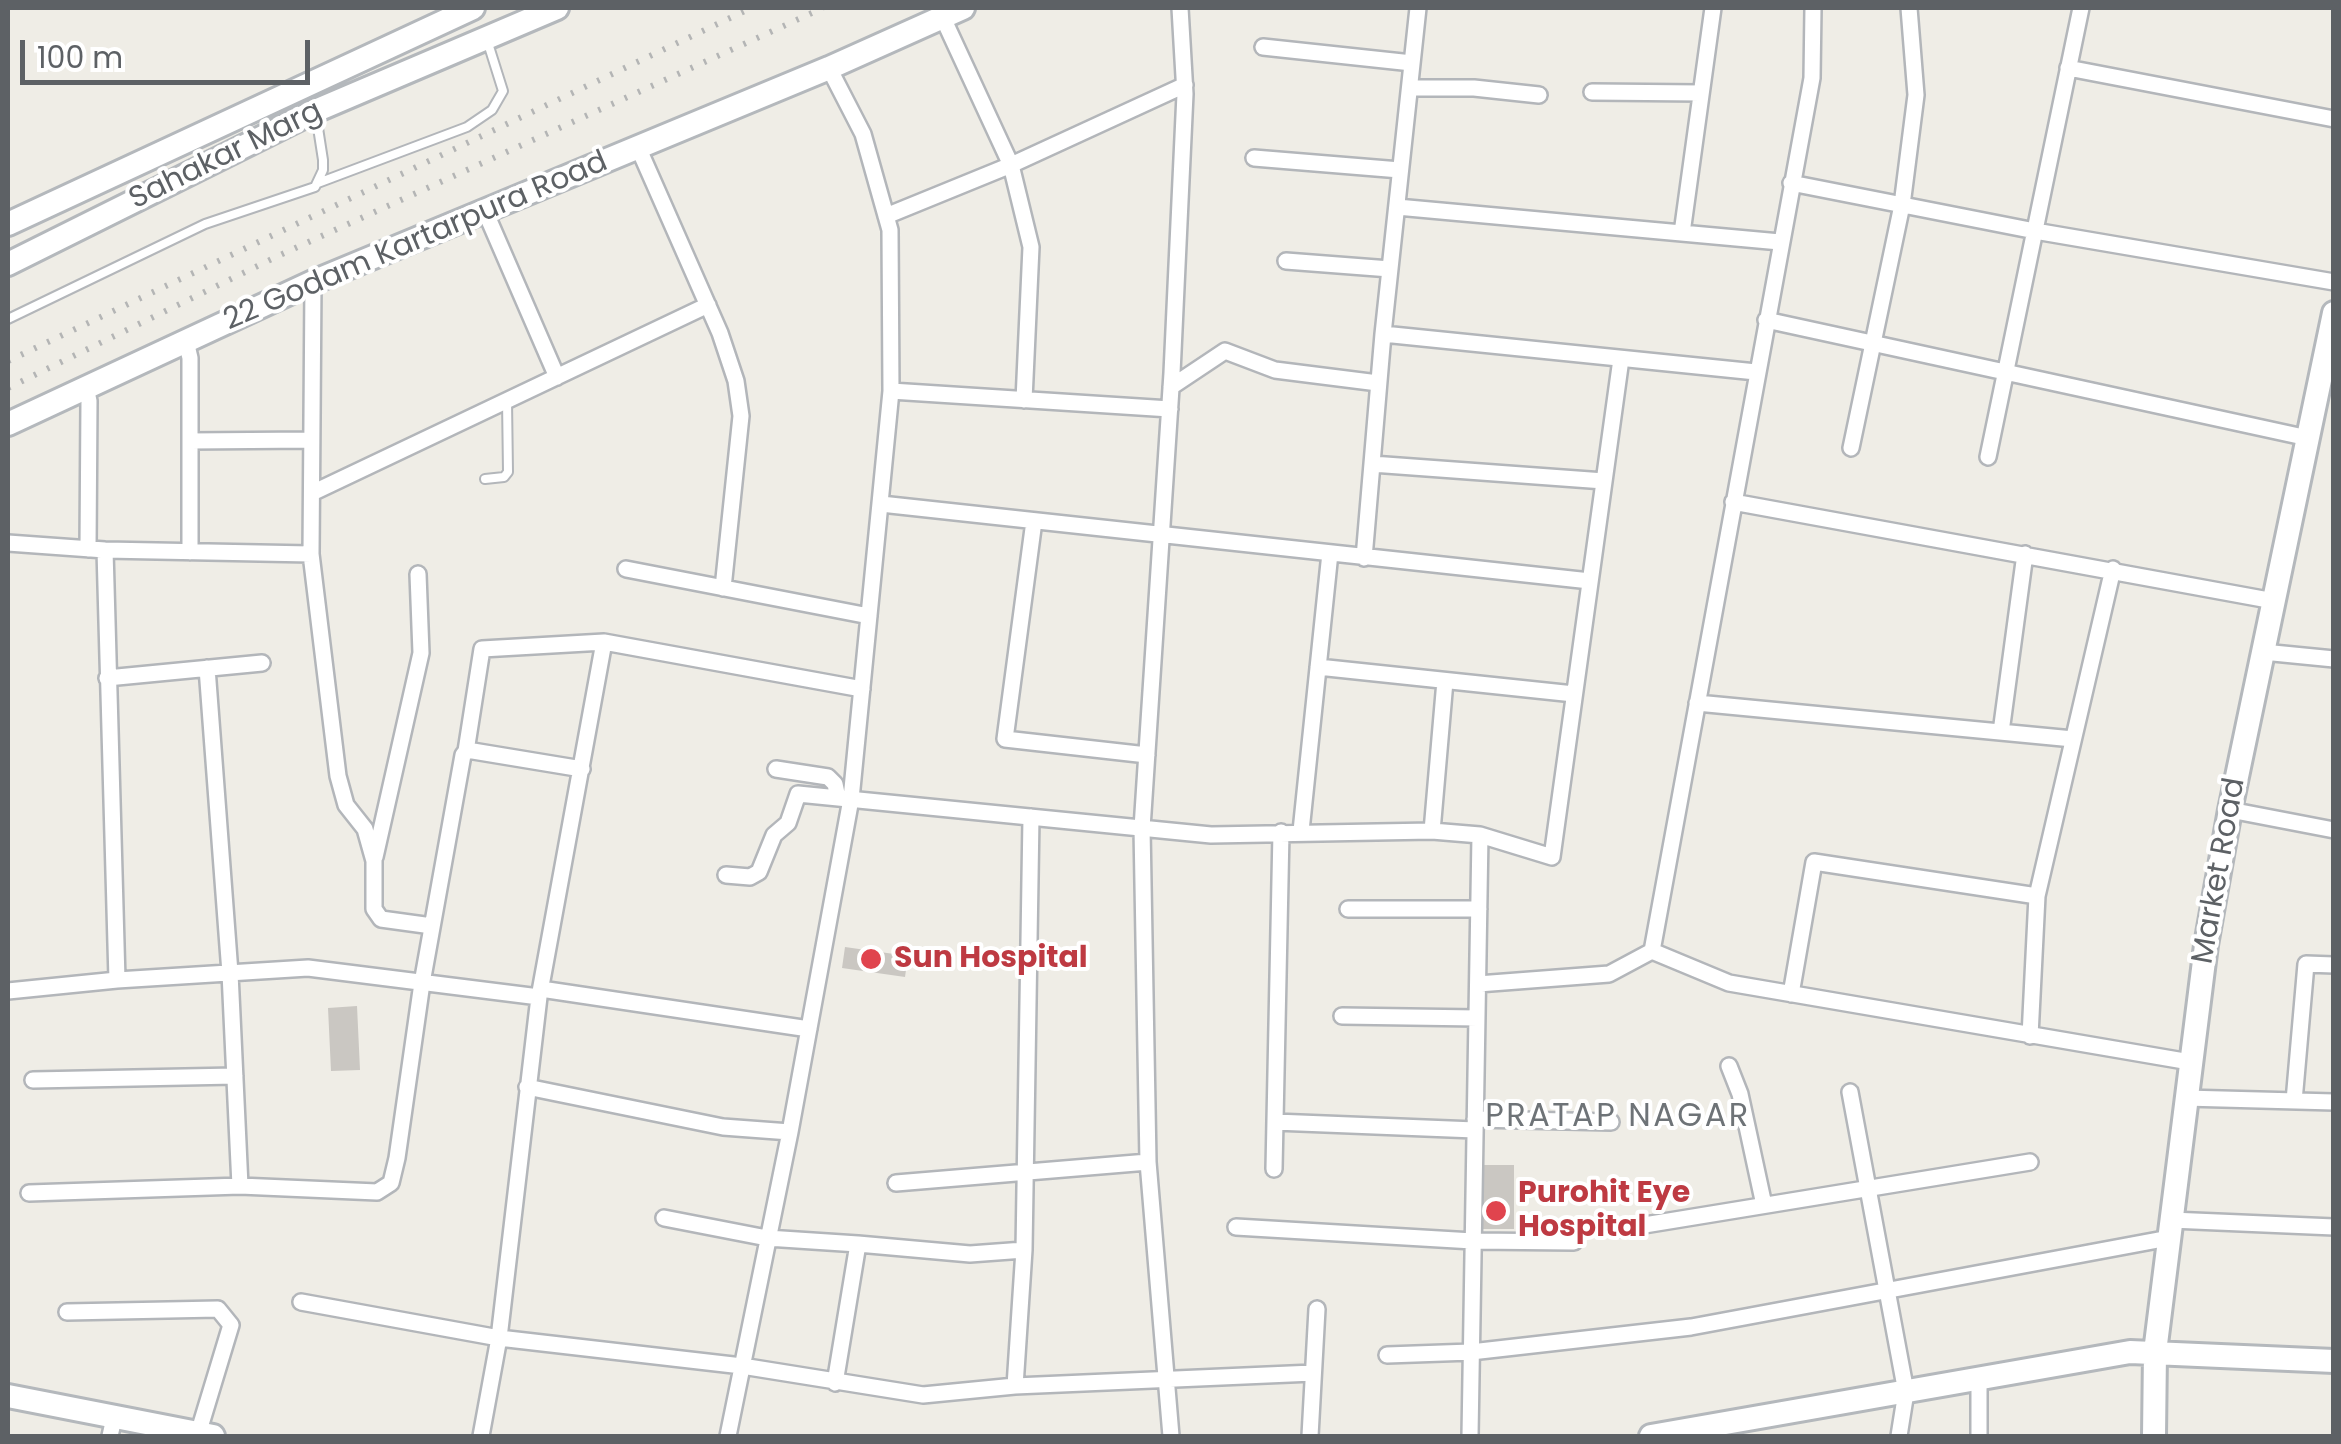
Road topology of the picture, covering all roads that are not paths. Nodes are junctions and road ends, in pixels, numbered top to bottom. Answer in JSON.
{"nodes":[{"id":1,"x":473,"y":8,"type":"edge"},
{"id":2,"x":557,"y":8,"type":"edge"},
{"id":3,"x":1180,"y":8,"type":"edge"},
{"id":4,"x":1418,"y":8,"type":"edge"},
{"id":5,"x":1713,"y":8,"type":"edge"},
{"id":6,"x":1813,"y":8,"type":"edge"},
{"id":7,"x":1909,"y":8,"type":"edge"},
{"id":8,"x":2081,"y":8,"type":"edge"},
{"id":9,"x":953,"y":12,"type":"edge"},
{"id":10,"x":487,"y":40,"type":"junction"},
{"id":11,"x":1263,"y":47,"type":"dead end"},
{"id":12,"x":1412,"y":64,"type":"junction"},
{"id":13,"x":829,"y":68,"type":"junction"},
{"id":14,"x":2068,"y":68,"type":"junction"},
{"id":15,"x":1185,"y":85,"type":"junction"},
{"id":16,"x":1410,"y":88,"type":"junction"},
{"id":17,"x":1592,"y":92,"type":"dead end"},
{"id":18,"x":1701,"y":93,"type":"junction"},
{"id":19,"x":1540,"y":96,"type":"dead end"},
{"id":20,"x":315,"y":111,"type":"junction"},
{"id":21,"x":2334,"y":119,"type":"edge"},
{"id":22,"x":638,"y":147,"type":"junction"},
{"id":23,"x":1254,"y":158,"type":"dead end"},
{"id":24,"x":1011,"y":164,"type":"junction"},
{"id":25,"x":1400,"y":170,"type":"junction"},
{"id":26,"x":318,"y":182,"type":"junction"},
{"id":27,"x":1792,"y":182,"type":"junction"},
{"id":28,"x":1902,"y":205,"type":"junction"},
{"id":29,"x":488,"y":206,"type":"junction"},
{"id":30,"x":1397,"y":207,"type":"junction"},
{"id":31,"x":886,"y":216,"type":"junction"},
{"id":32,"x":8,"y":224,"type":"edge"},
{"id":33,"x":2035,"y":231,"type":"junction"},
{"id":34,"x":1682,"y":233,"type":"junction"},
{"id":35,"x":1780,"y":242,"type":"junction"},
{"id":36,"x":1286,"y":261,"type":"dead end"},
{"id":37,"x":8,"y":264,"type":"edge"},
{"id":38,"x":1390,"y":269,"type":"junction"},
{"id":39,"x":313,"y":282,"type":"junction"},
{"id":40,"x":2334,"y":282,"type":"edge"},
{"id":41,"x":708,"y":305,"type":"junction"},
{"id":42,"x":2334,"y":313,"type":"edge"},
{"id":43,"x":8,"y":319,"type":"edge"},
{"id":44,"x":1766,"y":320,"type":"junction"},
{"id":45,"x":1383,"y":334,"type":"junction"},
{"id":46,"x":186,"y":341,"type":"junction"},
{"id":47,"x":1874,"y":344,"type":"junction"},
{"id":48,"x":1620,"y":358,"type":"junction"},
{"id":49,"x":1756,"y":372,"type":"junction"},
{"id":50,"x":2006,"y":373,"type":"junction"},
{"id":51,"x":557,"y":377,"type":"junction"},
{"id":52,"x":1378,"y":383,"type":"junction"},
{"id":53,"x":1171,"y":387,"type":"junction"},
{"id":54,"x":86,"y":388,"type":"junction"},
{"id":55,"x":891,"y":390,"type":"junction"},
{"id":56,"x":507,"y":400,"type":"junction"},
{"id":57,"x":1024,"y":400,"type":"junction"},
{"id":58,"x":1170,"y":409,"type":"junction"},
{"id":59,"x":8,"y":424,"type":"edge"},
{"id":60,"x":2308,"y":438,"type":"junction"},
{"id":61,"x":311,"y":440,"type":"junction"},
{"id":62,"x":190,"y":442,"type":"junction"},
{"id":63,"x":1851,"y":448,"type":"dead end"},
{"id":64,"x":1988,"y":458,"type":"dead end"},
{"id":65,"x":1372,"y":464,"type":"junction"},
{"id":66,"x":486,"y":479,"type":"dead end"},
{"id":67,"x":1604,"y":481,"type":"junction"},
{"id":68,"x":312,"y":494,"type":"junction"},
{"id":69,"x":1733,"y":502,"type":"junction"},
{"id":70,"x":881,"y":504,"type":"junction"},
{"id":71,"x":1034,"y":521,"type":"junction"},
{"id":72,"x":1162,"y":535,"type":"junction"},
{"id":73,"x":8,"y":543,"type":"edge"},
{"id":74,"x":96,"y":550,"type":"junction"},
{"id":75,"x":190,"y":552,"type":"junction"},
{"id":76,"x":312,"y":554,"type":"junction"},
{"id":77,"x":1330,"y":554,"type":"junction"},
{"id":78,"x":2025,"y":554,"type":"junction"},
{"id":79,"x":1364,"y":558,"type":"junction"},
{"id":80,"x":626,"y":569,"type":"dead end"},
{"id":81,"x":2113,"y":570,"type":"junction"},
{"id":82,"x":418,"y":574,"type":"dead end"},
{"id":83,"x":1590,"y":582,"type":"junction"},
{"id":84,"x":723,"y":588,"type":"junction"},
{"id":85,"x":2274,"y":601,"type":"junction"},
{"id":86,"x":869,"y":616,"type":"junction"},
{"id":87,"x":604,"y":642,"type":"junction"},
{"id":88,"x":2263,"y":652,"type":"junction"},
{"id":89,"x":2334,"y":659,"type":"edge"},
{"id":90,"x":262,"y":664,"type":"dead end"},
{"id":91,"x":1318,"y":667,"type":"junction"},
{"id":92,"x":206,"y":668,"type":"junction"},
{"id":93,"x":106,"y":678,"type":"junction"},
{"id":94,"x":1446,"y":682,"type":"junction"},
{"id":95,"x":862,"y":689,"type":"junction"},
{"id":96,"x":1574,"y":694,"type":"junction"},
{"id":97,"x":1696,"y":703,"type":"junction"},
{"id":98,"x":2001,"y":732,"type":"junction"},
{"id":99,"x":2074,"y":738,"type":"junction"},
{"id":100,"x":466,"y":751,"type":"junction"},
{"id":101,"x":1147,"y":755,"type":"junction"},
{"id":102,"x":776,"y":769,"type":"dead end"},
{"id":103,"x":582,"y":770,"type":"junction"},
{"id":104,"x":845,"y":798,"type":"junction"},
{"id":105,"x":2230,"y":810,"type":"junction"},
{"id":106,"x":1031,"y":817,"type":"junction"},
{"id":107,"x":1142,"y":828,"type":"junction"},
{"id":108,"x":2334,"y":830,"type":"edge"},
{"id":109,"x":1301,"y":831,"type":"junction"},
{"id":110,"x":1432,"y":831,"type":"junction"},
{"id":111,"x":1282,"y":832,"type":"junction"},
{"id":112,"x":1480,"y":835,"type":"junction"},
{"id":113,"x":374,"y":861,"type":"junction"},
{"id":114,"x":726,"y":876,"type":"dead end"},
{"id":115,"x":2037,"y":896,"type":"junction"},
{"id":116,"x":1348,"y":908,"type":"dead end"},
{"id":117,"x":1479,"y":909,"type":"junction"},
{"id":118,"x":432,"y":926,"type":"junction"},
{"id":119,"x":1652,"y":950,"type":"junction"},
{"id":120,"x":2334,"y":966,"type":"edge"},
{"id":121,"x":230,"y":973,"type":"junction"},
{"id":122,"x":117,"y":980,"type":"junction"},
{"id":123,"x":422,"y":983,"type":"junction"},
{"id":124,"x":1478,"y":984,"type":"junction"},
{"id":125,"x":8,"y":991,"type":"edge"},
{"id":126,"x":540,"y":993,"type":"junction"},
{"id":127,"x":1791,"y":994,"type":"junction"},
{"id":128,"x":1342,"y":1016,"type":"dead end"},
{"id":129,"x":1477,"y":1018,"type":"junction"},
{"id":130,"x":809,"y":1029,"type":"junction"},
{"id":131,"x":2030,"y":1036,"type":"junction"},
{"id":132,"x":2190,"y":1062,"type":"junction"},
{"id":133,"x":1729,"y":1066,"type":"dead end"},
{"id":134,"x":234,"y":1076,"type":"junction"},
{"id":135,"x":34,"y":1080,"type":"dead end"},
{"id":136,"x":528,"y":1087,"type":"junction"},
{"id":137,"x":1850,"y":1092,"type":"dead end"},
{"id":138,"x":2185,"y":1098,"type":"junction"},
{"id":139,"x":2294,"y":1101,"type":"junction"},
{"id":140,"x":2334,"y":1102,"type":"edge"},
{"id":141,"x":1275,"y":1122,"type":"junction"},
{"id":142,"x":1611,"y":1122,"type":"dead end"},
{"id":143,"x":1475,"y":1124,"type":"junction"},
{"id":144,"x":790,"y":1132,"type":"junction"},
{"id":145,"x":1148,"y":1162,"type":"junction"},
{"id":146,"x":2030,"y":1162,"type":"dead end"},
{"id":147,"x":1274,"y":1169,"type":"dead end"},
{"id":148,"x":1024,"y":1174,"type":"junction"},
{"id":149,"x":896,"y":1183,"type":"dead end"},
{"id":150,"x":240,"y":1186,"type":"junction"},
{"id":151,"x":1868,"y":1187,"type":"junction"},
{"id":152,"x":30,"y":1193,"type":"dead end"},
{"id":153,"x":1764,"y":1205,"type":"junction"},
{"id":154,"x":664,"y":1218,"type":"dead end"},
{"id":155,"x":1236,"y":1227,"type":"dead end"},
{"id":156,"x":2334,"y":1227,"type":"edge"},
{"id":157,"x":1620,"y":1229,"type":"dead end"},
{"id":158,"x":2170,"y":1229,"type":"junction"},
{"id":159,"x":767,"y":1238,"type":"junction"},
{"id":160,"x":1473,"y":1241,"type":"junction"},
{"id":161,"x":1574,"y":1242,"type":"dead end"},
{"id":162,"x":858,"y":1244,"type":"junction"},
{"id":163,"x":1024,"y":1250,"type":"junction"},
{"id":164,"x":1886,"y":1289,"type":"junction"},
{"id":165,"x":300,"y":1302,"type":"dead end"},
{"id":166,"x":1318,"y":1309,"type":"dead end"},
{"id":167,"x":67,"y":1312,"type":"dead end"},
{"id":168,"x":499,"y":1338,"type":"junction"},
{"id":169,"x":1471,"y":1352,"type":"junction"},
{"id":170,"x":2155,"y":1352,"type":"junction"},
{"id":171,"x":1387,"y":1355,"type":"dead end"},
{"id":172,"x":2334,"y":1361,"type":"edge"},
{"id":173,"x":742,"y":1366,"type":"junction"},
{"id":174,"x":1313,"y":1373,"type":"junction"},
{"id":175,"x":1979,"y":1379,"type":"junction"},
{"id":176,"x":1166,"y":1380,"type":"junction"},
{"id":177,"x":835,"y":1383,"type":"junction"},
{"id":178,"x":1015,"y":1386,"type":"junction"},
{"id":179,"x":1906,"y":1392,"type":"junction"},
{"id":180,"x":8,"y":1396,"type":"edge"},
{"id":181,"x":112,"y":1427,"type":"edge"},
{"id":182,"x":205,"y":1435,"type":"edge"},
{"id":183,"x":481,"y":1436,"type":"edge"},
{"id":184,"x":728,"y":1436,"type":"edge"},
{"id":185,"x":1170,"y":1436,"type":"edge"},
{"id":186,"x":1310,"y":1436,"type":"edge"},
{"id":187,"x":1470,"y":1436,"type":"edge"},
{"id":188,"x":1651,"y":1436,"type":"edge"},
{"id":189,"x":1899,"y":1436,"type":"edge"},
{"id":190,"x":1980,"y":1436,"type":"edge"},
{"id":191,"x":2154,"y":1436,"type":"edge"}],
"edges":[{"from":1,"to":32,"type":"street","name":"Sahakar Marg"},
{"from":2,"to":10,"type":"street","name":"Sahakar Marg"},
{"from":3,"to":15,"type":"street"},
{"from":4,"to":12,"type":"street"},
{"from":5,"to":18,"type":"street"},
{"from":6,"to":27,"type":"street"},
{"from":7,"to":28,"type":"street"},
{"from":8,"to":14,"type":"street"},
{"from":9,"to":13,"type":"street","name":"22 Godam Kartarpura Road"},
{"from":9,"to":24,"type":"street"},
{"from":10,"to":20,"type":"street","name":"Sahakar Marg"},
{"from":10,"to":26,"type":"lane"},
{"from":11,"to":12,"type":"street"},
{"from":12,"to":16,"type":"street"},
{"from":13,"to":22,"type":"street","name":"22 Godam Kartarpura Road"},
{"from":13,"to":31,"type":"street"},
{"from":14,"to":21,"type":"street"},
{"from":14,"to":33,"type":"street"},
{"from":15,"to":24,"type":"street"},
{"from":15,"to":53,"type":"street"},
{"from":16,"to":19,"type":"street"},
{"from":16,"to":25,"type":"street"},
{"from":17,"to":18,"type":"street"},
{"from":18,"to":34,"type":"street"},
{"from":20,"to":26,"type":"lane"},
{"from":20,"to":37,"type":"street","name":"Sahakar Marg"},
{"from":22,"to":29,"type":"street","name":"22 Godam Kartarpura Road"},
{"from":22,"to":41,"type":"street"},
{"from":23,"to":25,"type":"street"},
{"from":24,"to":31,"type":"street"},
{"from":24,"to":57,"type":"street"},
{"from":25,"to":30,"type":"street"},
{"from":26,"to":43,"type":"lane"},
{"from":27,"to":28,"type":"street"},
{"from":27,"to":35,"type":"street"},
{"from":28,"to":33,"type":"street"},
{"from":28,"to":47,"type":"street"},
{"from":29,"to":39,"type":"street","name":"22 Godam Kartarpura Road"},
{"from":29,"to":51,"type":"street"},
{"from":30,"to":34,"type":"street"},
{"from":30,"to":38,"type":"street"},
{"from":31,"to":55,"type":"street"},
{"from":33,"to":40,"type":"street"},
{"from":33,"to":50,"type":"street"},
{"from":34,"to":35,"type":"street"},
{"from":35,"to":44,"type":"street"},
{"from":36,"to":38,"type":"street"},
{"from":38,"to":45,"type":"street"},
{"from":39,"to":46,"type":"street","name":"22 Godam Kartarpura Road"},
{"from":39,"to":61,"type":"street"},
{"from":41,"to":51,"type":"street"},
{"from":41,"to":84,"type":"street"},
{"from":42,"to":60,"type":"street","name":"Market Road"},
{"from":44,"to":47,"type":"street"},
{"from":44,"to":49,"type":"street"},
{"from":45,"to":48,"type":"street"},
{"from":45,"to":52,"type":"street"},
{"from":46,"to":54,"type":"street","name":"22 Godam Kartarpura Road"},
{"from":46,"to":62,"type":"street"},
{"from":47,"to":50,"type":"street"},
{"from":47,"to":63,"type":"street"},
{"from":48,"to":49,"type":"street"},
{"from":48,"to":67,"type":"street"},
{"from":49,"to":69,"type":"street"},
{"from":50,"to":60,"type":"street"},
{"from":50,"to":64,"type":"street"},
{"from":51,"to":56,"type":"street"},
{"from":52,"to":53,"type":"street"},
{"from":52,"to":65,"type":"street"},
{"from":53,"to":58,"type":"street"},
{"from":54,"to":59,"type":"street","name":"22 Godam Kartarpura Road"},
{"from":54,"to":74,"type":"street"},
{"from":55,"to":57,"type":"street"},
{"from":55,"to":70,"type":"street"},
{"from":56,"to":66,"type":"lane"},
{"from":56,"to":68,"type":"street"},
{"from":57,"to":58,"type":"street"},
{"from":58,"to":72,"type":"street"},
{"from":60,"to":85,"type":"street","name":"Market Road"},
{"from":61,"to":62,"type":"street"},
{"from":61,"to":68,"type":"street"},
{"from":62,"to":75,"type":"street"},
{"from":65,"to":67,"type":"street"},
{"from":65,"to":79,"type":"street"},
{"from":67,"to":83,"type":"street"},
{"from":68,"to":76,"type":"street"},
{"from":69,"to":78,"type":"street"},
{"from":69,"to":97,"type":"street"},
{"from":70,"to":71,"type":"street"},
{"from":70,"to":86,"type":"street"},
{"from":71,"to":72,"type":"street"},
{"from":71,"to":101,"type":"street"},
{"from":72,"to":77,"type":"street"},
{"from":72,"to":101,"type":"street"},
{"from":73,"to":74,"type":"street"},
{"from":74,"to":75,"type":"street"},
{"from":74,"to":93,"type":"street"},
{"from":75,"to":76,"type":"street"},
{"from":76,"to":113,"type":"street"},
{"from":77,"to":79,"type":"street"},
{"from":77,"to":91,"type":"street"},
{"from":78,"to":81,"type":"street"},
{"from":78,"to":98,"type":"street"},
{"from":79,"to":83,"type":"street"},
{"from":80,"to":84,"type":"street"},
{"from":81,"to":85,"type":"street"},
{"from":81,"to":99,"type":"street"},
{"from":82,"to":113,"type":"street"},
{"from":83,"to":96,"type":"street"},
{"from":84,"to":86,"type":"street"},
{"from":85,"to":88,"type":"street","name":"Market Road"},
{"from":86,"to":95,"type":"street"},
{"from":87,"to":95,"type":"street"},
{"from":87,"to":100,"type":"street"},
{"from":87,"to":103,"type":"street"},
{"from":88,"to":89,"type":"street"},
{"from":88,"to":105,"type":"street","name":"Market Road"},
{"from":90,"to":92,"type":"street"},
{"from":91,"to":94,"type":"street"},
{"from":91,"to":109,"type":"street"},
{"from":92,"to":93,"type":"street"},
{"from":92,"to":121,"type":"street"},
{"from":93,"to":122,"type":"street"},
{"from":94,"to":96,"type":"street"},
{"from":94,"to":110,"type":"street"},
{"from":95,"to":104,"type":"street"},
{"from":96,"to":112,"type":"street"},
{"from":97,"to":98,"type":"street"},
{"from":97,"to":119,"type":"street"},
{"from":98,"to":99,"type":"street"},
{"from":99,"to":115,"type":"street"},
{"from":100,"to":103,"type":"street"},
{"from":100,"to":118,"type":"street"},
{"from":101,"to":107,"type":"street"},
{"from":102,"to":104,"type":"street"},
{"from":103,"to":126,"type":"street"},
{"from":104,"to":106,"type":"street"},
{"from":104,"to":114,"type":"street"},
{"from":104,"to":130,"type":"street"},
{"from":105,"to":108,"type":"street"},
{"from":105,"to":132,"type":"street","name":"Market Road"},
{"from":106,"to":107,"type":"street"},
{"from":106,"to":148,"type":"street"},
{"from":107,"to":111,"type":"street"},
{"from":107,"to":145,"type":"street"},
{"from":109,"to":110,"type":"street"},
{"from":109,"to":111,"type":"street"},
{"from":110,"to":112,"type":"street"},
{"from":111,"to":141,"type":"street"},
{"from":112,"to":117,"type":"street"},
{"from":113,"to":118,"type":"street"},
{"from":115,"to":127,"type":"street"},
{"from":115,"to":131,"type":"street"},
{"from":116,"to":117,"type":"street"},
{"from":117,"to":124,"type":"street"},
{"from":118,"to":123,"type":"street"},
{"from":119,"to":124,"type":"street"},
{"from":119,"to":127,"type":"street"},
{"from":120,"to":139,"type":"street"},
{"from":121,"to":122,"type":"street"},
{"from":121,"to":123,"type":"street"},
{"from":121,"to":134,"type":"street"},
{"from":122,"to":125,"type":"street"},
{"from":123,"to":126,"type":"street"},
{"from":123,"to":150,"type":"street"},
{"from":124,"to":129,"type":"street"},
{"from":126,"to":130,"type":"street"},
{"from":126,"to":136,"type":"street"},
{"from":127,"to":131,"type":"street"},
{"from":128,"to":129,"type":"street"},
{"from":129,"to":143,"type":"street"},
{"from":130,"to":144,"type":"street"},
{"from":131,"to":132,"type":"street"},
{"from":132,"to":138,"type":"street","name":"Market Road"},
{"from":133,"to":153,"type":"street"},
{"from":134,"to":135,"type":"street"},
{"from":134,"to":150,"type":"street"},
{"from":136,"to":144,"type":"street"},
{"from":136,"to":168,"type":"street"},
{"from":137,"to":151,"type":"street"},
{"from":138,"to":139,"type":"street"},
{"from":138,"to":158,"type":"street","name":"Market Road"},
{"from":139,"to":140,"type":"street"},
{"from":141,"to":143,"type":"street"},
{"from":141,"to":147,"type":"street"},
{"from":142,"to":143,"type":"street"},
{"from":143,"to":160,"type":"street"},
{"from":144,"to":159,"type":"street"},
{"from":145,"to":148,"type":"street"},
{"from":145,"to":176,"type":"street"},
{"from":146,"to":151,"type":"street"},
{"from":148,"to":149,"type":"street"},
{"from":148,"to":163,"type":"street"},
{"from":150,"to":152,"type":"street"},
{"from":151,"to":153,"type":"street"},
{"from":151,"to":164,"type":"street"},
{"from":153,"to":157,"type":"street"},
{"from":154,"to":159,"type":"street"},
{"from":155,"to":160,"type":"street"},
{"from":156,"to":158,"type":"street"},
{"from":158,"to":164,"type":"street"},
{"from":158,"to":170,"type":"street","name":"Market Road"},
{"from":159,"to":162,"type":"street"},
{"from":159,"to":173,"type":"street"},
{"from":160,"to":161,"type":"street"},
{"from":160,"to":169,"type":"street"},
{"from":162,"to":163,"type":"street"},
{"from":162,"to":177,"type":"street"},
{"from":163,"to":178,"type":"street"},
{"from":164,"to":169,"type":"street"},
{"from":164,"to":179,"type":"street"},
{"from":165,"to":168,"type":"street"},
{"from":166,"to":174,"type":"street"},
{"from":167,"to":182,"type":"street"},
{"from":168,"to":173,"type":"street"},
{"from":168,"to":183,"type":"street"},
{"from":169,"to":171,"type":"street"},
{"from":169,"to":187,"type":"street"},
{"from":170,"to":172,"type":"street"},
{"from":170,"to":175,"type":"street"},
{"from":170,"to":191,"type":"street","name":"Market Road"},
{"from":173,"to":177,"type":"street"},
{"from":173,"to":184,"type":"street"},
{"from":174,"to":176,"type":"street"},
{"from":174,"to":186,"type":"street"},
{"from":175,"to":179,"type":"street"},
{"from":175,"to":190,"type":"street"},
{"from":176,"to":178,"type":"street"},
{"from":176,"to":185,"type":"street"},
{"from":177,"to":178,"type":"street"},
{"from":179,"to":188,"type":"street"},
{"from":179,"to":189,"type":"street"},
{"from":180,"to":181,"type":"street"},
{"from":181,"to":182,"type":"street"}]}
